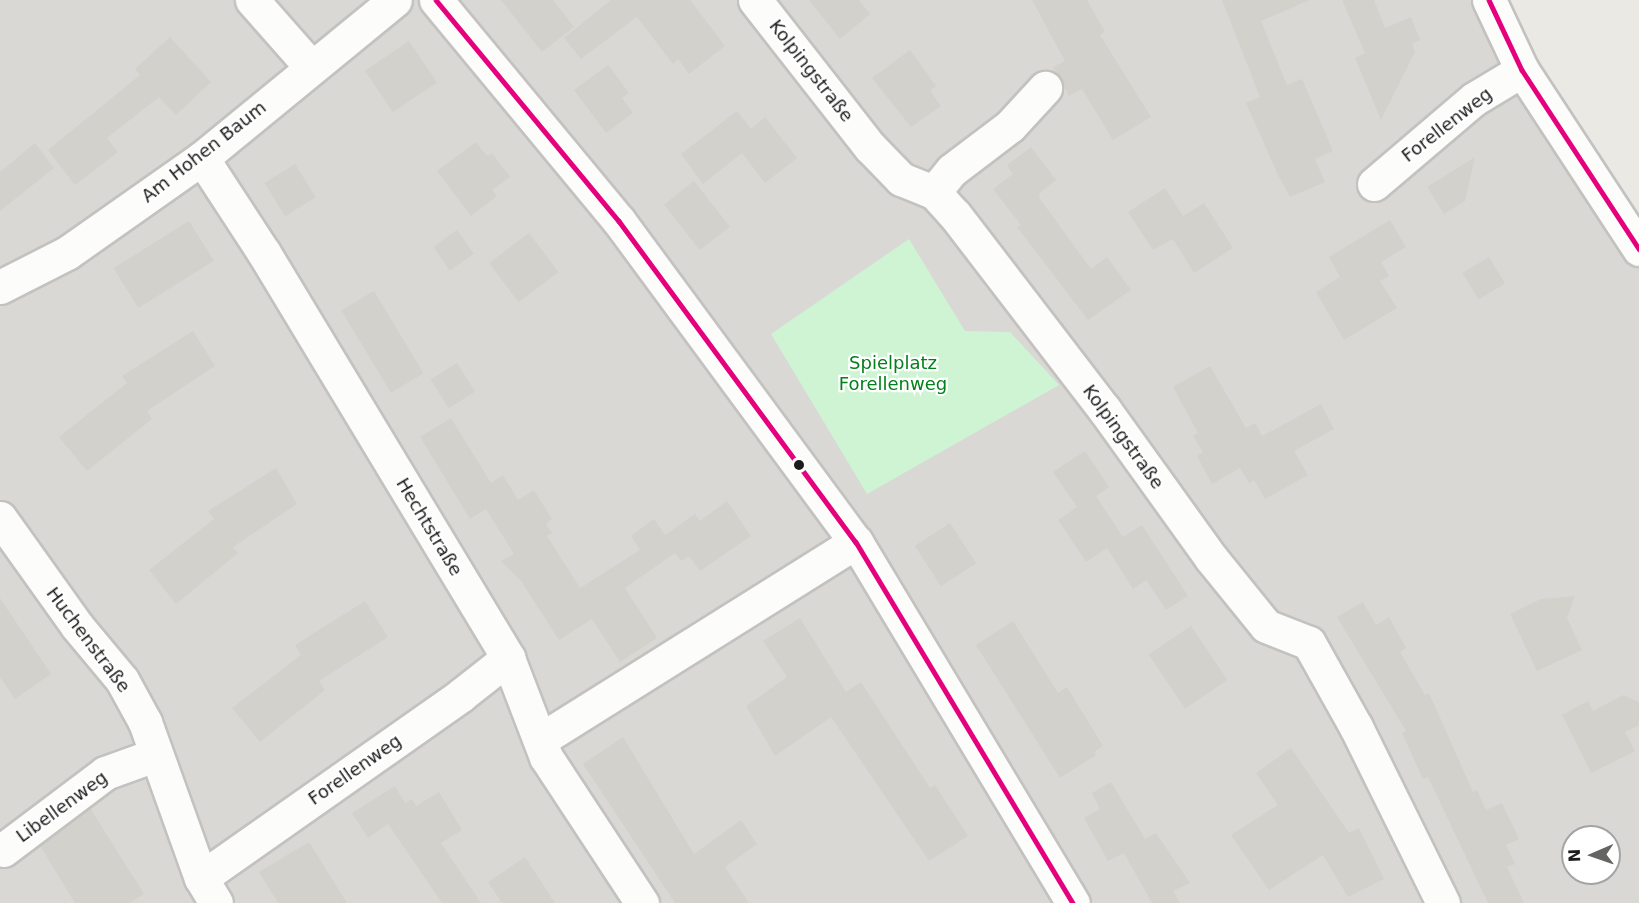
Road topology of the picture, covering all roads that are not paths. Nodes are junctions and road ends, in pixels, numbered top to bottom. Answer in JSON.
{"nodes":[{"id":1,"x":252,"y":0,"type":"edge"},
{"id":2,"x":396,"y":0,"type":"edge"},
{"id":3,"x":436,"y":0,"type":"edge"},
{"id":4,"x":755,"y":0,"type":"edge"},
{"id":5,"x":1489,"y":0,"type":"edge"},
{"id":6,"x":311,"y":67,"type":"junction"},
{"id":7,"x":1522,"y":70,"type":"junction"},
{"id":8,"x":1045,"y":88,"type":"dead end"},
{"id":9,"x":202,"y":158,"type":"junction"},
{"id":10,"x":1374,"y":184,"type":"dead end"},
{"id":11,"x":934,"y":192,"type":"junction"},
{"id":12,"x":1639,"y":249,"type":"edge"},
{"id":13,"x":0,"y":287,"type":"edge"},
{"id":14,"x":0,"y":518,"type":"edge"},
{"id":15,"x":856,"y":542,"type":"junction"},
{"id":16,"x":508,"y":658,"type":"junction"},
{"id":17,"x":540,"y":740,"type":"junction"},
{"id":18,"x":155,"y":755,"type":"junction"},
{"id":19,"x":3,"y":850,"type":"dead end"},
{"id":20,"x":208,"y":890,"type":"edge"},
{"id":21,"x":642,"y":903,"type":"edge"},
{"id":22,"x":1073,"y":903,"type":"edge"},
{"id":23,"x":1443,"y":903,"type":"edge"}],
"edges":[{"from":1,"to":6,"type":"street"},
{"from":2,"to":6,"type":"street","name":"Am Hohen Baum"},
{"from":3,"to":15,"type":"street"},
{"from":4,"to":11,"type":"street","name":"Kolpingstraße"},
{"from":5,"to":7,"type":"street"},
{"from":6,"to":9,"type":"street","name":"Am Hohen Baum"},
{"from":7,"to":10,"type":"street","name":"Forellenweg"},
{"from":7,"to":12,"type":"street"},
{"from":8,"to":11,"type":"street"},
{"from":9,"to":13,"type":"street","name":"Am Hohen Baum"},
{"from":9,"to":16,"type":"street","name":"Hechtstraße"},
{"from":11,"to":23,"type":"street","name":"Kolpingstraße"},
{"from":14,"to":18,"type":"street","name":"Huchenstraße"},
{"from":15,"to":17,"type":"street"},
{"from":15,"to":22,"type":"street"},
{"from":16,"to":17,"type":"street","name":"Hechtstraße"},
{"from":16,"to":20,"type":"street","name":"Forellenweg"},
{"from":17,"to":21,"type":"street","name":"Hechtstraße"},
{"from":18,"to":19,"type":"street","name":"Libellenweg"},
{"from":18,"to":20,"type":"street","name":"Huchenstraße"}]}
